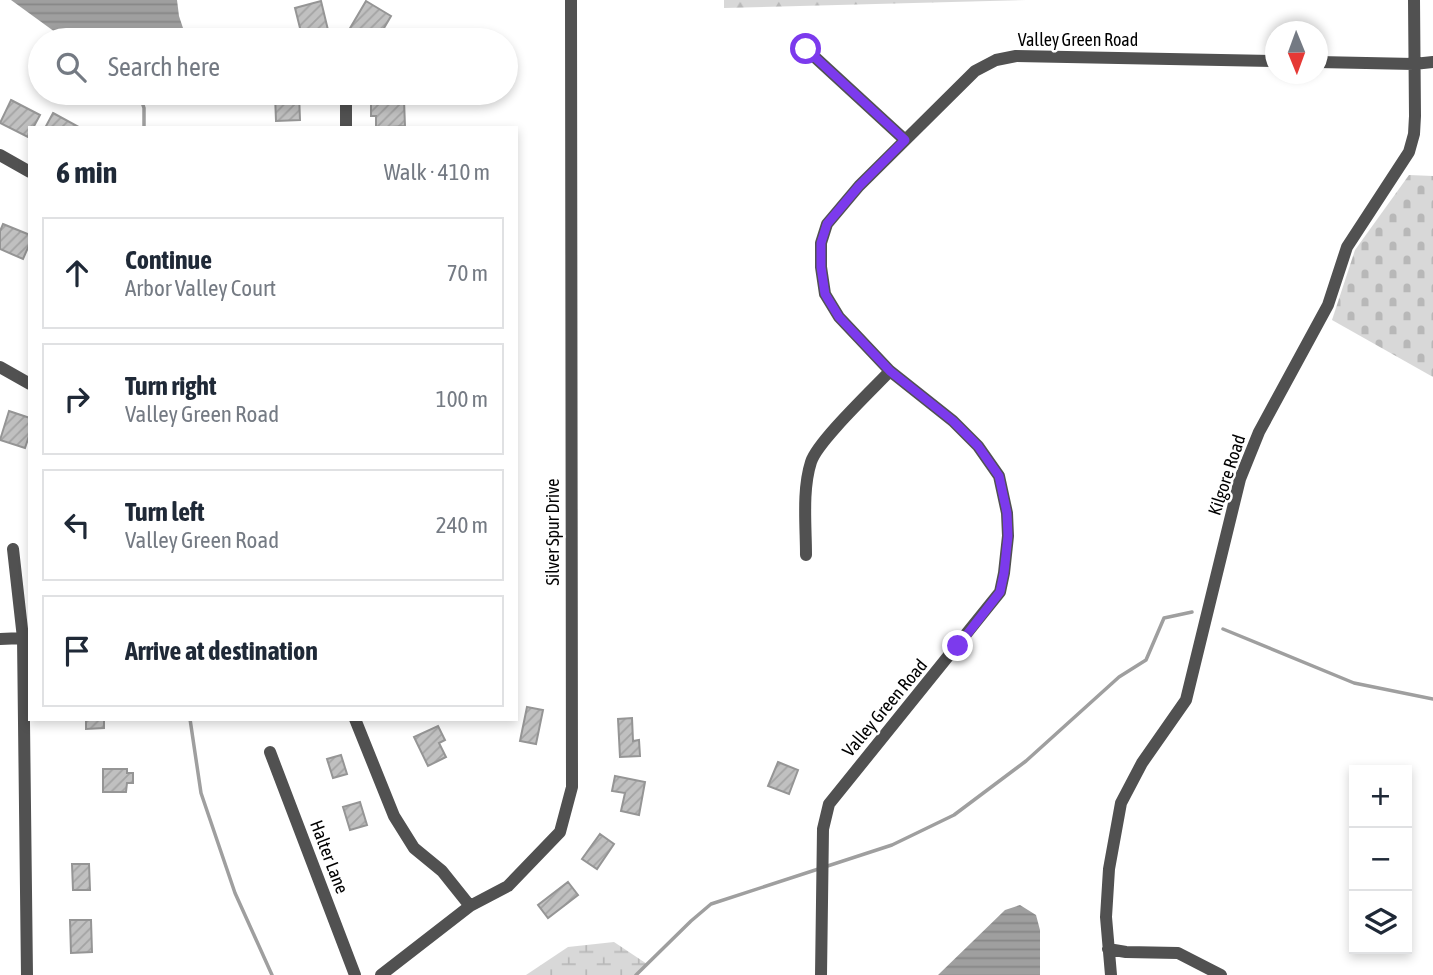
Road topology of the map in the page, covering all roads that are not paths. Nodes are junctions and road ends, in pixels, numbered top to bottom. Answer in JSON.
{"nodes":[{"id":1,"x":571,"y":0,"type":"edge"},
{"id":2,"x":1414,"y":0,"type":"edge"},
{"id":3,"x":806,"y":49,"type":"dead end"},
{"id":4,"x":1265,"y":61,"type":"edge"},
{"id":5,"x":1328,"y":62,"type":"edge"},
{"id":6,"x":1433,"y":62,"type":"edge"},
{"id":7,"x":1414,"y":64,"type":"junction"},
{"id":8,"x":346,"y":105,"type":"edge"},
{"id":9,"x":346,"y":126,"type":"edge"},
{"id":10,"x":905,"y":140,"type":"junction"},
{"id":11,"x":0,"y":155,"type":"edge"},
{"id":12,"x":28,"y":171,"type":"edge"},
{"id":13,"x":0,"y":367,"type":"edge"},
{"id":14,"x":890,"y":371,"type":"junction"},
{"id":15,"x":28,"y":383,"type":"edge"},
{"id":16,"x":13,"y":549,"type":"dead end"},
{"id":17,"x":806,"y":555,"type":"dead end"},
{"id":18,"x":23,"y":638,"type":"junction"},
{"id":19,"x":0,"y":639,"type":"edge"},
{"id":20,"x":356,"y":721,"type":"edge"},
{"id":21,"x":270,"y":752,"type":"dead end"},
{"id":22,"x":470,"y":906,"type":"junction"},
{"id":23,"x":1108,"y":949,"type":"junction"},
{"id":24,"x":27,"y":975,"type":"edge"},
{"id":25,"x":355,"y":975,"type":"edge"},
{"id":26,"x":382,"y":975,"type":"edge"},
{"id":27,"x":821,"y":975,"type":"edge"},
{"id":28,"x":1111,"y":975,"type":"edge"},
{"id":29,"x":1221,"y":975,"type":"edge"}],
"edges":[{"from":1,"to":22,"type":"street","name":"Silver Spur Drive"},
{"from":2,"to":7,"type":"street","name":"Kilgore Road"},
{"from":3,"to":10,"type":"street"},
{"from":4,"to":10,"type":"street","name":"Valley Green Road"},
{"from":5,"to":7,"type":"street"},
{"from":6,"to":7,"type":"street"},
{"from":7,"to":23,"type":"street","name":"Kilgore Road"},
{"from":8,"to":9,"type":"street"},
{"from":10,"to":14,"type":"street","name":"Valley Green Road"},
{"from":11,"to":12,"type":"street"},
{"from":13,"to":15,"type":"street"},
{"from":14,"to":17,"type":"street"},
{"from":14,"to":27,"type":"street","name":"Valley Green Road"},
{"from":16,"to":18,"type":"street"},
{"from":18,"to":19,"type":"street"},
{"from":18,"to":24,"type":"street"},
{"from":20,"to":22,"type":"street"},
{"from":21,"to":25,"type":"street","name":"Halter Lane"},
{"from":22,"to":26,"type":"street","name":"Silver Spur Drive"},
{"from":23,"to":28,"type":"street","name":"Kilgore Road"},
{"from":23,"to":29,"type":"street"}]}
